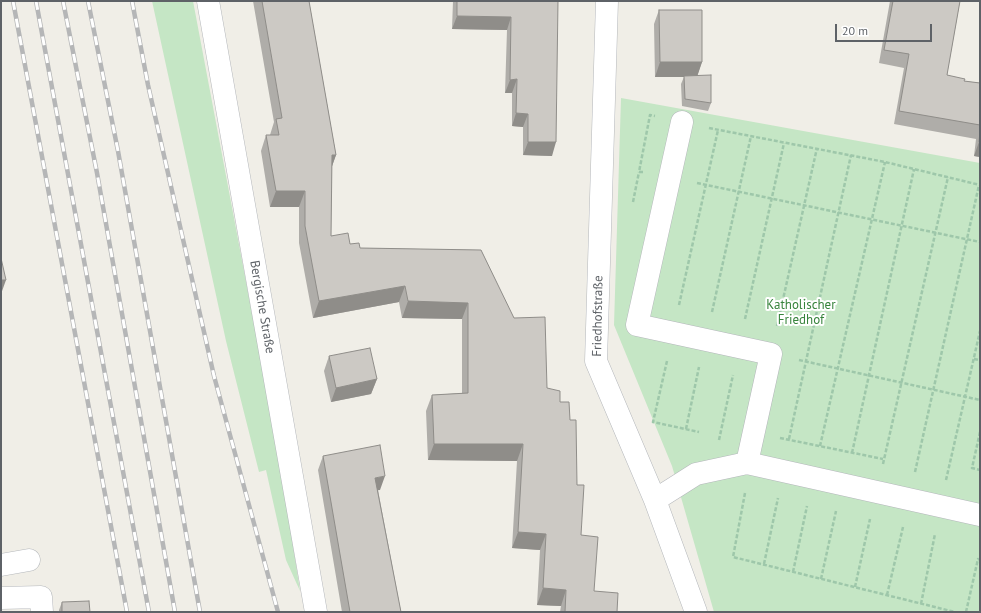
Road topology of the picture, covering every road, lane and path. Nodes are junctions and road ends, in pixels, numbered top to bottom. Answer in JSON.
{"nodes":[{"id":1,"x":208,"y":1,"type":"edge"},
{"id":2,"x":607,"y":1,"type":"edge"},
{"id":3,"x":650,"y":114,"type":"dead end"},
{"id":4,"x":682,"y":122,"type":"junction"},
{"id":5,"x":718,"y":130,"type":"junction"},
{"id":6,"x":751,"y":136,"type":"junction"},
{"id":7,"x":784,"y":143,"type":"junction"},
{"id":8,"x":817,"y":148,"type":"junction"},
{"id":9,"x":851,"y":155,"type":"junction"},
{"id":10,"x":885,"y":162,"type":"junction"},
{"id":11,"x":914,"y":169,"type":"junction"},
{"id":12,"x":948,"y":177,"type":"junction"},
{"id":13,"x":669,"y":178,"type":"junction"},
{"id":14,"x":706,"y":185,"type":"junction"},
{"id":15,"x":979,"y":185,"type":"edge"},
{"id":16,"x":738,"y":192,"type":"junction"},
{"id":17,"x":772,"y":199,"type":"junction"},
{"id":18,"x":804,"y":206,"type":"junction"},
{"id":19,"x":839,"y":213,"type":"junction"},
{"id":20,"x":872,"y":220,"type":"junction"},
{"id":21,"x":902,"y":226,"type":"junction"},
{"id":22,"x":935,"y":233,"type":"junction"},
{"id":23,"x":966,"y":240,"type":"junction"},
{"id":24,"x":980,"y":242,"type":"edge"},
{"id":25,"x":980,"y":331,"type":"edge"},
{"id":26,"x":673,"y":333,"type":"junction"},
{"id":27,"x":705,"y":340,"type":"junction"},
{"id":28,"x":739,"y":347,"type":"junction"},
{"id":29,"x":771,"y":354,"type":"junction"},
{"id":30,"x":974,"y":359,"type":"junction"},
{"id":31,"x":980,"y":360,"type":"edge"},
{"id":32,"x":806,"y":362,"type":"junction"},
{"id":33,"x":838,"y":369,"type":"junction"},
{"id":34,"x":869,"y":375,"type":"junction"},
{"id":35,"x":901,"y":383,"type":"junction"},
{"id":36,"x":933,"y":390,"type":"junction"},
{"id":37,"x":965,"y":397,"type":"junction"},
{"id":38,"x":980,"y":400,"type":"edge"},
{"id":39,"x":686,"y":429,"type":"junction"},
{"id":40,"x":699,"y":432,"type":"dead end"},
{"id":41,"x":754,"y":432,"type":"junction"},
{"id":42,"x":980,"y":432,"type":"edge"},
{"id":43,"x":979,"y":438,"type":"edge"},
{"id":44,"x":789,"y":440,"type":"junction"},
{"id":45,"x":820,"y":446,"type":"junction"},
{"id":46,"x":852,"y":453,"type":"junction"},
{"id":47,"x":883,"y":460,"type":"junction"},
{"id":48,"x":749,"y":463,"type":"junction"},
{"id":49,"x":712,"y":470,"type":"junction"},
{"id":50,"x":784,"y":470,"type":"junction"},
{"id":51,"x":980,"y":470,"type":"edge"},
{"id":52,"x":813,"y":477,"type":"junction"},
{"id":53,"x":842,"y":483,"type":"junction"},
{"id":54,"x":876,"y":491,"type":"junction"},
{"id":55,"x":909,"y":498,"type":"junction"},
{"id":56,"x":655,"y":500,"type":"junction"},
{"id":57,"x":940,"y":506,"type":"junction"},
{"id":58,"x":980,"y":515,"type":"edge"},
{"id":59,"x":30,"y":560,"type":"dead end"},
{"id":60,"x":980,"y":560,"type":"edge"},
{"id":61,"x":1,"y":564,"type":"edge"},
{"id":62,"x":764,"y":564,"type":"junction"},
{"id":63,"x":793,"y":572,"type":"junction"},
{"id":64,"x":821,"y":579,"type":"junction"},
{"id":65,"x":855,"y":587,"type":"junction"},
{"id":66,"x":887,"y":595,"type":"junction"},
{"id":67,"x":1,"y":598,"type":"edge"},
{"id":68,"x":921,"y":604,"type":"junction"},
{"id":69,"x":42,"y":612,"type":"edge"},
{"id":70,"x":316,"y":612,"type":"edge"},
{"id":71,"x":696,"y":612,"type":"edge"},
{"id":72,"x":955,"y":612,"type":"edge"},
{"id":73,"x":966,"y":612,"type":"edge"}],
"edges":[{"from":1,"to":70,"type":"street","name":"Bergische Straße"},
{"from":2,"to":56,"type":"street","name":"Friedhofstraße"},
{"from":3,"to":4,"type":"path"},
{"from":4,"to":5,"type":"path"},
{"from":4,"to":13,"type":"street"},
{"from":5,"to":6,"type":"path"},
{"from":5,"to":14,"type":"path"},
{"from":6,"to":7,"type":"path"},
{"from":6,"to":16,"type":"path"},
{"from":7,"to":8,"type":"path"},
{"from":7,"to":17,"type":"path"},
{"from":8,"to":9,"type":"path"},
{"from":8,"to":18,"type":"path"},
{"from":9,"to":10,"type":"path"},
{"from":9,"to":19,"type":"path"},
{"from":10,"to":11,"type":"path"},
{"from":10,"to":20,"type":"path"},
{"from":11,"to":12,"type":"path"},
{"from":11,"to":21,"type":"path"},
{"from":12,"to":15,"type":"path"},
{"from":12,"to":22,"type":"path"},
{"from":13,"to":14,"type":"path"},
{"from":13,"to":26,"type":"street"},
{"from":14,"to":16,"type":"path"},
{"from":14,"to":26,"type":"path"},
{"from":15,"to":23,"type":"path"},
{"from":16,"to":17,"type":"path"},
{"from":16,"to":27,"type":"path"},
{"from":17,"to":18,"type":"path"},
{"from":17,"to":28,"type":"path"},
{"from":18,"to":19,"type":"path"},
{"from":18,"to":29,"type":"path"},
{"from":19,"to":20,"type":"path"},
{"from":19,"to":32,"type":"path"},
{"from":20,"to":21,"type":"path"},
{"from":20,"to":33,"type":"path"},
{"from":21,"to":22,"type":"path"},
{"from":21,"to":34,"type":"path"},
{"from":22,"to":23,"type":"path"},
{"from":22,"to":35,"type":"path"},
{"from":23,"to":24,"type":"path"},
{"from":23,"to":36,"type":"path"},
{"from":25,"to":30,"type":"path"},
{"from":26,"to":27,"type":"street"},
{"from":26,"to":39,"type":"path"},
{"from":27,"to":28,"type":"street"},
{"from":27,"to":39,"type":"path"},
{"from":28,"to":29,"type":"street"},
{"from":28,"to":49,"type":"path"},
{"from":29,"to":32,"type":"path"},
{"from":29,"to":41,"type":"street"},
{"from":30,"to":31,"type":"path"},
{"from":30,"to":37,"type":"path"},
{"from":32,"to":33,"type":"path"},
{"from":32,"to":44,"type":"path"},
{"from":33,"to":34,"type":"path"},
{"from":33,"to":45,"type":"path"},
{"from":34,"to":35,"type":"path"},
{"from":34,"to":46,"type":"path"},
{"from":35,"to":36,"type":"path"},
{"from":35,"to":47,"type":"path"},
{"from":36,"to":37,"type":"path"},
{"from":36,"to":55,"type":"path"},
{"from":37,"to":38,"type":"path"},
{"from":37,"to":57,"type":"path"},
{"from":39,"to":40,"type":"path"},
{"from":41,"to":44,"type":"path"},
{"from":41,"to":48,"type":"street"},
{"from":42,"to":43,"type":"path"},
{"from":43,"to":51,"type":"path"},
{"from":44,"to":45,"type":"path"},
{"from":45,"to":46,"type":"path"},
{"from":46,"to":47,"type":"path"},
{"from":47,"to":54,"type":"path"},
{"from":48,"to":49,"type":"street"},
{"from":48,"to":50,"type":"street"},
{"from":48,"to":62,"type":"path"},
{"from":49,"to":56,"type":"street"},
{"from":50,"to":52,"type":"street"},
{"from":50,"to":62,"type":"path"},
{"from":52,"to":53,"type":"street"},
{"from":52,"to":63,"type":"path"},
{"from":53,"to":54,"type":"street"},
{"from":53,"to":64,"type":"path"},
{"from":54,"to":55,"type":"street"},
{"from":54,"to":65,"type":"path"},
{"from":55,"to":57,"type":"street"},
{"from":55,"to":66,"type":"path"},
{"from":56,"to":71,"type":"street","name":"Friedhofstraße"},
{"from":57,"to":58,"type":"street"},
{"from":57,"to":68,"type":"path"},
{"from":59,"to":61,"type":"street"},
{"from":60,"to":73,"type":"path"},
{"from":62,"to":63,"type":"path"},
{"from":63,"to":64,"type":"path"},
{"from":64,"to":65,"type":"path"},
{"from":65,"to":66,"type":"path"},
{"from":66,"to":68,"type":"path"},
{"from":67,"to":69,"type":"street"},
{"from":68,"to":72,"type":"path"}]}
